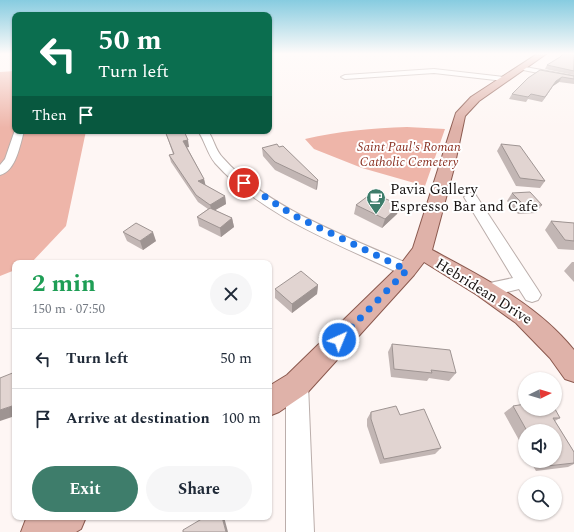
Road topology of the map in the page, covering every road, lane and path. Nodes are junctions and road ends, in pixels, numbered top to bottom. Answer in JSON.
{"nodes":[{"id":1,"x":503,"y":79,"type":"edge"},
{"id":2,"x":18,"y":134,"type":"edge"},
{"id":3,"x":206,"y":134,"type":"edge"},
{"id":4,"x":0,"y":172,"type":"edge"},
{"id":5,"x":470,"y":197,"type":"dead end"},
{"id":6,"x":414,"y":261,"type":"junction"},
{"id":7,"x":486,"y":290,"type":"junction"},
{"id":8,"x":574,"y":370,"type":"edge"},
{"id":9,"x":297,"y":384,"type":"junction"},
{"id":10,"x":272,"y":400,"type":"edge"},
{"id":11,"x":63,"y":520,"type":"edge"},
{"id":12,"x":39,"y":532,"type":"edge"},
{"id":13,"x":300,"y":532,"type":"edge"}],
"edges":[{"from":1,"to":6,"type":"main road"},
{"from":2,"to":4,"type":"street"},
{"from":3,"to":6,"type":"street"},
{"from":5,"to":7,"type":"street"},
{"from":6,"to":7,"type":"main road","name":"Hebridean Drive"},
{"from":6,"to":9,"type":"main road"},
{"from":7,"to":8,"type":"main road","name":"Hebridean Drive"},
{"from":9,"to":10,"type":"main road"},
{"from":9,"to":13,"type":"street"},
{"from":11,"to":12,"type":"main road"}]}
